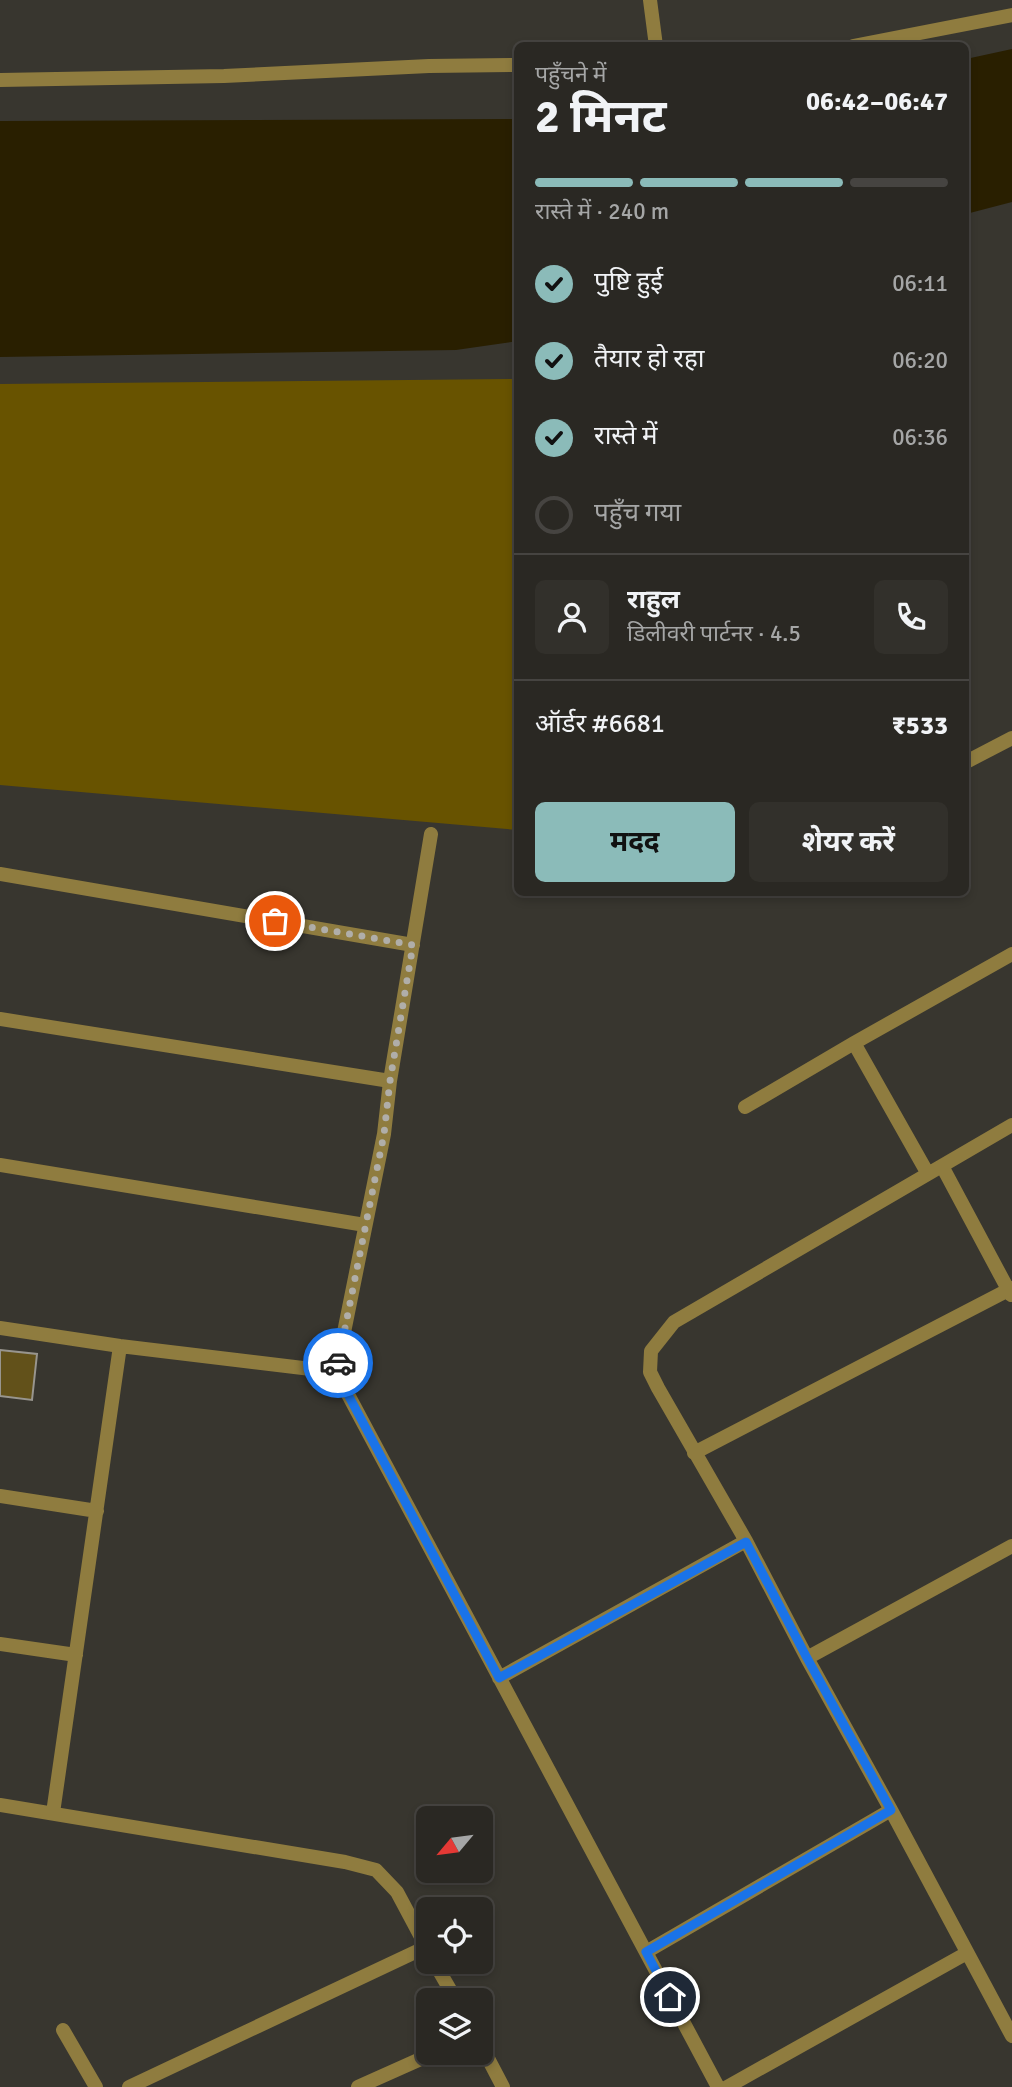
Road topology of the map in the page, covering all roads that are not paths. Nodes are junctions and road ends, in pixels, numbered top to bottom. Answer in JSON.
{"nodes":[{"id":1,"x":650,"y":0,"type":"edge"},
{"id":2,"x":1012,"y":15,"type":"edge"},
{"id":3,"x":655,"y":42,"type":"edge"},
{"id":4,"x":874,"y":42,"type":"edge"},
{"id":5,"x":514,"y":65,"type":"edge"},
{"id":6,"x":0,"y":80,"type":"edge"},
{"id":7,"x":1012,"y":738,"type":"edge"},
{"id":8,"x":969,"y":760,"type":"edge"},
{"id":9,"x":430,"y":834,"type":"dead end"},
{"id":10,"x":0,"y":874,"type":"edge"},
{"id":11,"x":413,"y":945,"type":"junction"},
{"id":12,"x":1012,"y":954,"type":"edge"},
{"id":13,"x":0,"y":1019,"type":"edge"},
{"id":14,"x":854,"y":1043,"type":"junction"},
{"id":15,"x":390,"y":1081,"type":"junction"},
{"id":16,"x":745,"y":1107,"type":"dead end"},
{"id":17,"x":1012,"y":1125,"type":"edge"},
{"id":18,"x":0,"y":1165,"type":"edge"},
{"id":19,"x":942,"y":1166,"type":"junction"},
{"id":20,"x":928,"y":1174,"type":"junction"},
{"id":21,"x":365,"y":1225,"type":"junction"},
{"id":22,"x":1011,"y":1291,"type":"edge"},
{"id":23,"x":0,"y":1328,"type":"edge"},
{"id":24,"x":120,"y":1346,"type":"junction"},
{"id":25,"x":336,"y":1372,"type":"junction"},
{"id":26,"x":694,"y":1452,"type":"junction"},
{"id":27,"x":0,"y":1496,"type":"edge"},
{"id":28,"x":97,"y":1511,"type":"junction"},
{"id":29,"x":746,"y":1542,"type":"junction"},
{"id":30,"x":1012,"y":1546,"type":"edge"},
{"id":31,"x":0,"y":1644,"type":"edge"},
{"id":32,"x":76,"y":1655,"type":"junction"},
{"id":33,"x":807,"y":1658,"type":"junction"},
{"id":34,"x":499,"y":1678,"type":"junction"},
{"id":35,"x":0,"y":1805,"type":"edge"},
{"id":36,"x":891,"y":1810,"type":"junction"},
{"id":37,"x":53,"y":1813,"type":"junction"},
{"id":38,"x":416,"y":1929,"type":"edge"},
{"id":39,"x":646,"y":1952,"type":"junction"},
{"id":40,"x":967,"y":1953,"type":"junction"},
{"id":41,"x":416,"y":1955,"type":"edge"},
{"id":42,"x":63,"y":2030,"type":"dead end"},
{"id":43,"x":1012,"y":2036,"type":"edge"},
{"id":44,"x":416,"y":2061,"type":"edge"},
{"id":45,"x":491,"y":2065,"type":"edge"},
{"id":46,"x":96,"y":2087,"type":"edge"},
{"id":47,"x":129,"y":2087,"type":"edge"},
{"id":48,"x":359,"y":2087,"type":"edge"},
{"id":49,"x":503,"y":2087,"type":"edge"},
{"id":50,"x":718,"y":2087,"type":"edge"},
{"id":51,"x":727,"y":2087,"type":"edge"}],
"edges":[{"from":1,"to":3,"type":"street"},
{"from":2,"to":4,"type":"street"},
{"from":5,"to":6,"type":"street"},
{"from":7,"to":8,"type":"street"},
{"from":9,"to":11,"type":"street"},
{"from":10,"to":11,"type":"street"},
{"from":11,"to":15,"type":"street"},
{"from":12,"to":14,"type":"street"},
{"from":13,"to":15,"type":"street"},
{"from":14,"to":16,"type":"street"},
{"from":14,"to":20,"type":"street"},
{"from":15,"to":21,"type":"street"},
{"from":17,"to":19,"type":"street"},
{"from":18,"to":21,"type":"street"},
{"from":19,"to":20,"type":"street"},
{"from":19,"to":22,"type":"street"},
{"from":20,"to":26,"type":"street"},
{"from":21,"to":25,"type":"street"},
{"from":22,"to":26,"type":"street"},
{"from":23,"to":24,"type":"street"},
{"from":24,"to":25,"type":"street"},
{"from":24,"to":28,"type":"street"},
{"from":25,"to":34,"type":"street"},
{"from":26,"to":29,"type":"street"},
{"from":27,"to":28,"type":"street"},
{"from":28,"to":32,"type":"street"},
{"from":29,"to":33,"type":"street"},
{"from":29,"to":34,"type":"street"},
{"from":30,"to":33,"type":"street"},
{"from":31,"to":32,"type":"street"},
{"from":32,"to":37,"type":"street"},
{"from":33,"to":36,"type":"street"},
{"from":34,"to":39,"type":"street"},
{"from":35,"to":37,"type":"street"},
{"from":36,"to":39,"type":"street"},
{"from":36,"to":40,"type":"street"},
{"from":37,"to":38,"type":"street"},
{"from":39,"to":50,"type":"street"},
{"from":40,"to":43,"type":"street"},
{"from":40,"to":51,"type":"street"},
{"from":41,"to":47,"type":"street"},
{"from":42,"to":46,"type":"street"},
{"from":44,"to":48,"type":"street"},
{"from":45,"to":49,"type":"street"}]}
